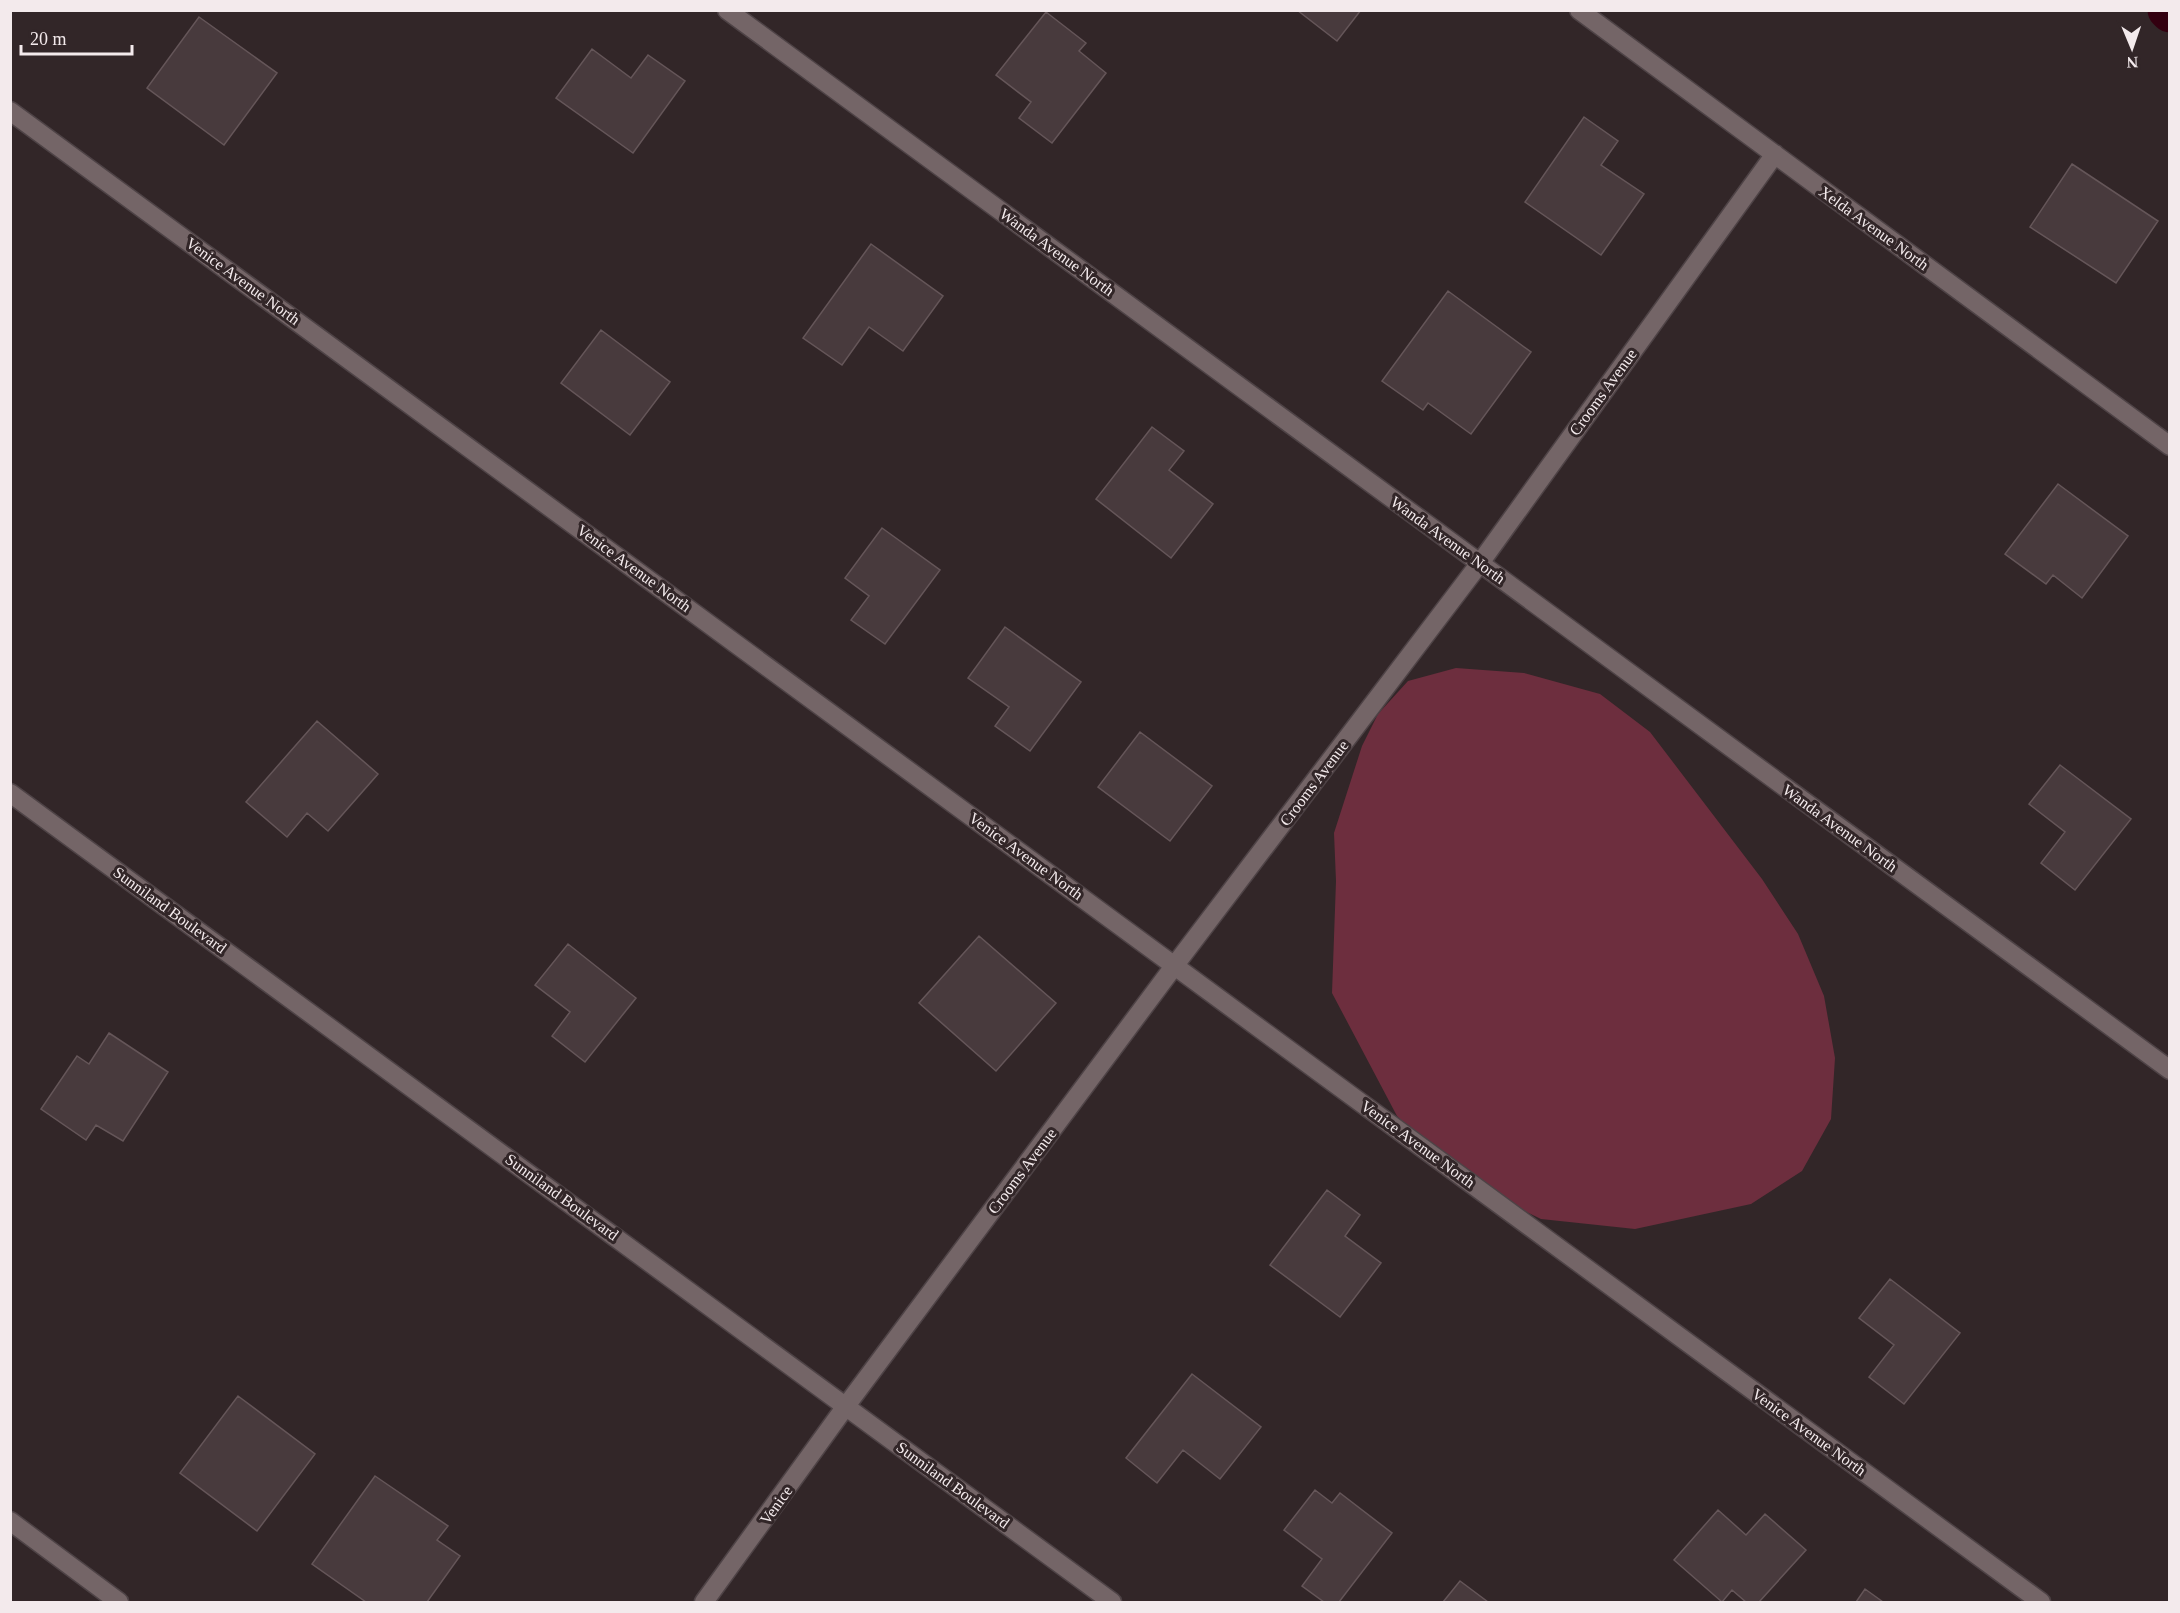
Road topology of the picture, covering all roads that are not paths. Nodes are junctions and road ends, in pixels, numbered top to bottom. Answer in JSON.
{"nodes":[{"id":1,"x":727,"y":10,"type":"edge"},
{"id":2,"x":1579,"y":10,"type":"edge"},
{"id":3,"x":10,"y":111,"type":"edge"},
{"id":4,"x":1775,"y":154,"type":"junction"},
{"id":5,"x":2169,"y":446,"type":"edge"},
{"id":6,"x":1480,"y":563,"type":"junction"},
{"id":7,"x":10,"y":793,"type":"edge"},
{"id":8,"x":1175,"y":965,"type":"junction"},
{"id":9,"x":2169,"y":1070,"type":"edge"},
{"id":10,"x":846,"y":1406,"type":"junction"},
{"id":11,"x":10,"y":1521,"type":"edge"},
{"id":12,"x":119,"y":1602,"type":"edge"},
{"id":13,"x":704,"y":1602,"type":"edge"},
{"id":14,"x":1112,"y":1602,"type":"edge"},
{"id":15,"x":2041,"y":1602,"type":"edge"}],
"edges":[{"from":1,"to":6,"type":"street","name":"Wanda Avenue North"},
{"from":2,"to":4,"type":"street","name":"Xelda Avenue North"},
{"from":3,"to":8,"type":"street","name":"Venice Avenue North"},
{"from":4,"to":5,"type":"street","name":"Xelda Avenue North"},
{"from":4,"to":6,"type":"street","name":"Crooms Avenue"},
{"from":6,"to":8,"type":"street","name":"Crooms Avenue"},
{"from":6,"to":9,"type":"street","name":"Wanda Avenue North"},
{"from":7,"to":10,"type":"street","name":"Sunniland Boulevard"},
{"from":8,"to":10,"type":"street","name":"Crooms Avenue"},
{"from":8,"to":15,"type":"street","name":"Venice Avenue North"},
{"from":10,"to":13,"type":"street","name":"Venice"},
{"from":10,"to":14,"type":"street","name":"Sunniland Boulevard"},
{"from":11,"to":12,"type":"street"}]}
